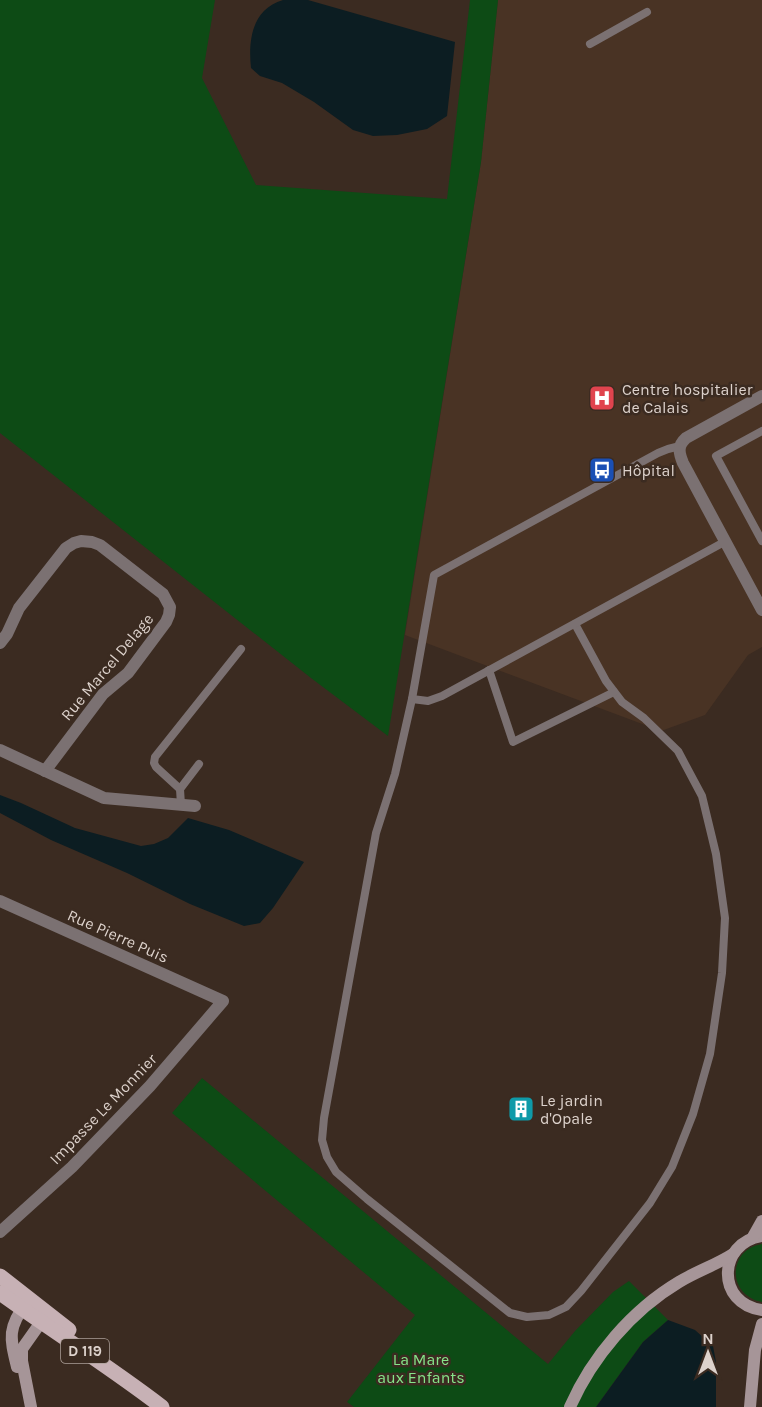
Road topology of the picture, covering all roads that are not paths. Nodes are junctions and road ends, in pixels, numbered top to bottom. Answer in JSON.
{"nodes":[{"id":1,"x":647,"y":12,"type":"dead end"},
{"id":2,"x":590,"y":44,"type":"dead end"},
{"id":3,"x":762,"y":396,"type":"edge"},
{"id":4,"x":762,"y":431,"type":"edge"},
{"id":5,"x":680,"y":446,"type":"junction"},
{"id":6,"x":726,"y":541,"type":"junction"},
{"id":7,"x":762,"y":541,"type":"edge"},
{"id":8,"x":762,"y":610,"type":"edge"},
{"id":9,"x":575,"y":624,"type":"junction"},
{"id":10,"x":0,"y":642,"type":"edge"},
{"id":11,"x":241,"y":649,"type":"dead end"},
{"id":12,"x":489,"y":670,"type":"junction"},
{"id":13,"x":614,"y":692,"type":"junction"},
{"id":14,"x":412,"y":699,"type":"junction"},
{"id":15,"x":0,"y":750,"type":"edge"},
{"id":16,"x":199,"y":764,"type":"dead end"},
{"id":17,"x":45,"y":771,"type":"junction"},
{"id":18,"x":180,"y":789,"type":"junction"},
{"id":19,"x":180,"y":805,"type":"junction"},
{"id":20,"x":195,"y":806,"type":"dead end"},
{"id":21,"x":0,"y":901,"type":"edge"},
{"id":22,"x":223,"y":1001,"type":"joint"},
{"id":23,"x":762,"y":1221,"type":"edge"},
{"id":24,"x":0,"y":1232,"type":"edge"},
{"id":25,"x":758,"y":1236,"type":"edge"},
{"id":26,"x":733,"y":1254,"type":"junction"},
{"id":27,"x":0,"y":1276,"type":"edge"},
{"id":28,"x":0,"y":1293,"type":"edge"},
{"id":29,"x":25,"y":1304,"type":"junction"},
{"id":30,"x":762,"y":1310,"type":"edge"},
{"id":31,"x":44,"y":1318,"type":"junction"},
{"id":32,"x":762,"y":1324,"type":"edge"},
{"id":33,"x":27,"y":1393,"type":"junction"},
{"id":34,"x":31,"y":1407,"type":"edge"},
{"id":35,"x":162,"y":1407,"type":"edge"},
{"id":36,"x":570,"y":1407,"type":"edge"},
{"id":37,"x":750,"y":1407,"type":"edge"}],
"edges":[{"from":1,"to":2,"type":"lane"},
{"from":3,"to":5,"type":"street"},
{"from":4,"to":7,"type":"lane"},
{"from":5,"to":6,"type":"street"},
{"from":5,"to":14,"type":"lane"},
{"from":6,"to":8,"type":"street"},
{"from":6,"to":9,"type":"lane"},
{"from":9,"to":12,"type":"lane"},
{"from":9,"to":13,"type":"lane"},
{"from":10,"to":17,"type":"street","name":"Rue Marcel Delage"},
{"from":11,"to":18,"type":"lane"},
{"from":12,"to":13,"type":"lane"},
{"from":12,"to":14,"type":"lane"},
{"from":13,"to":14,"type":"lane"},
{"from":15,"to":17,"type":"street"},
{"from":16,"to":18,"type":"lane"},
{"from":17,"to":19,"type":"street"},
{"from":18,"to":19,"type":"lane"},
{"from":19,"to":20,"type":"street"},
{"from":21,"to":22,"type":"street","name":"Rue Pierre Puis"},
{"from":22,"to":24,"type":"street","name":"Impasse Le Monnier"},
{"from":23,"to":25,"type":"street"},
{"from":25,"to":26,"type":"street"},
{"from":26,"to":30,"type":"street"},
{"from":26,"to":36,"type":"street"},
{"from":27,"to":29,"type":"main road","number":"D 119"},
{"from":28,"to":29,"type":"main road","number":"D 119"},
{"from":29,"to":31,"type":"main road","number":"D 119"},
{"from":29,"to":33,"type":"street"},
{"from":31,"to":33,"type":"street"},
{"from":31,"to":35,"type":"main road","number":"D 119"},
{"from":32,"to":37,"type":"street"},
{"from":33,"to":34,"type":"street"}]}
